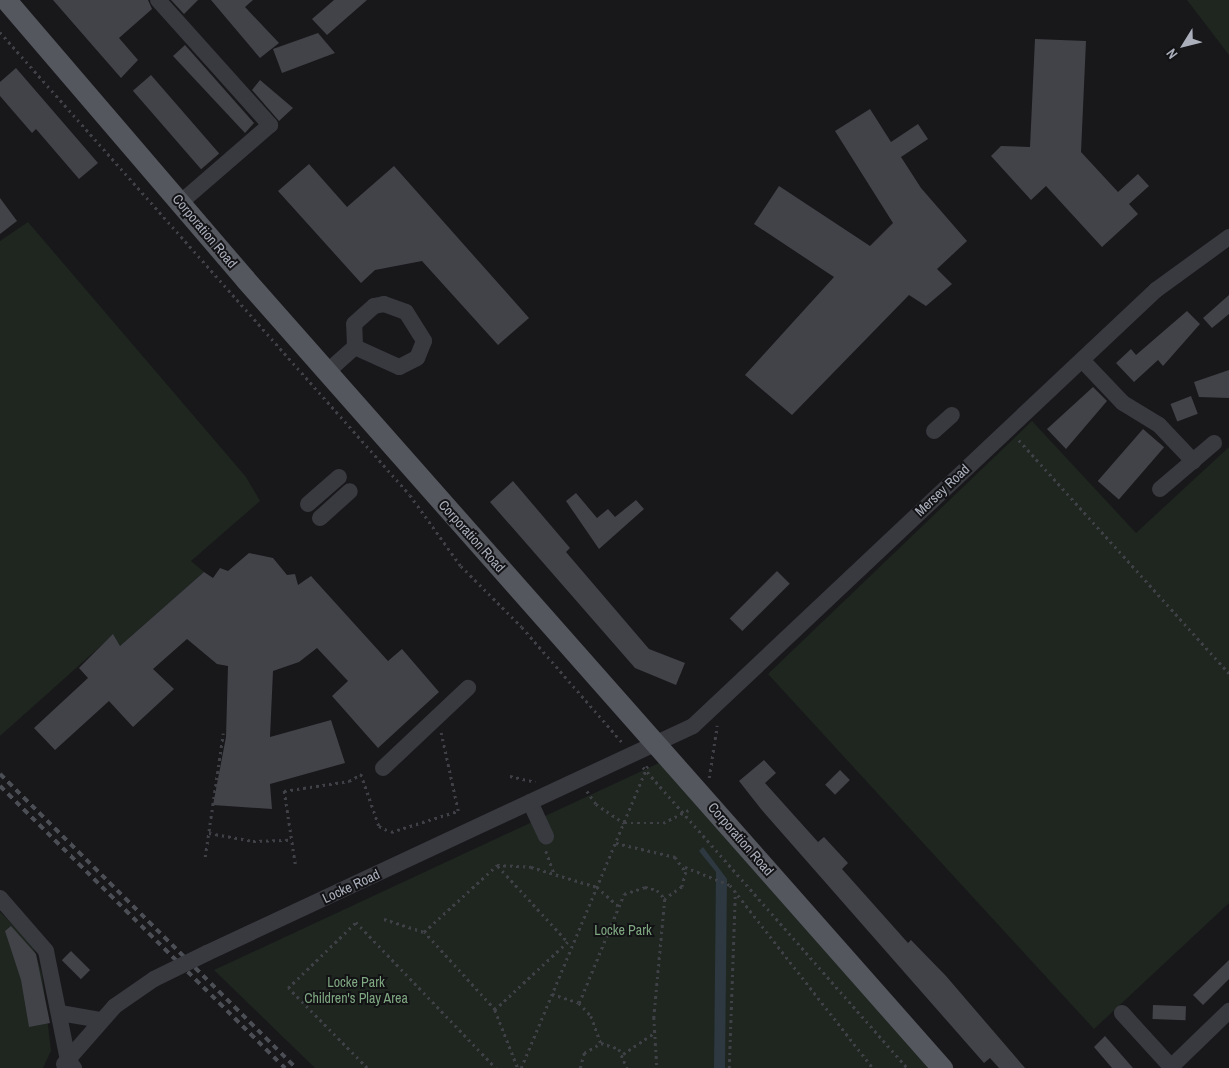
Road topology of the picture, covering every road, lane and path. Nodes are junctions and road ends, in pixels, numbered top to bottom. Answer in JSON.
{"nodes":[{"id":1,"x":6,"y":0,"type":"edge"},
{"id":2,"x":158,"y":0,"type":"edge"},
{"id":3,"x":0,"y":32,"type":"edge"},
{"id":4,"x":181,"y":202,"type":"junction"},
{"id":5,"x":1229,"y":237,"type":"edge"},
{"id":6,"x":355,"y":347,"type":"junction"},
{"id":7,"x":1082,"y":360,"type":"junction"},
{"id":8,"x":327,"y":372,"type":"junction"},
{"id":9,"x":952,"y":415,"type":"dead end"},
{"id":10,"x":1008,"y":428,"type":"junction"},
{"id":11,"x":934,"y":431,"type":"dead end"},
{"id":12,"x":1214,"y":442,"type":"dead end"},
{"id":13,"x":369,"y":451,"type":"dead end"},
{"id":14,"x":1194,"y":461,"type":"junction"},
{"id":15,"x":339,"y":477,"type":"dead end"},
{"id":16,"x":1160,"y":490,"type":"dead end"},
{"id":17,"x":350,"y":491,"type":"dead end"},
{"id":18,"x":308,"y":504,"type":"dead end"},
{"id":19,"x":320,"y":518,"type":"dead end"},
{"id":20,"x":1229,"y":673,"type":"edge"},
{"id":21,"x":468,"y":688,"type":"dead end"},
{"id":22,"x":720,"y":700,"type":"junction"},
{"id":23,"x":438,"y":716,"type":"junction"},
{"id":24,"x":223,"y":733,"type":"dead end"},
{"id":25,"x":657,"y":743,"type":"junction"},
{"id":26,"x":383,"y":768,"type":"dead end"},
{"id":27,"x":581,"y":778,"type":"junction"},
{"id":28,"x":706,"y":799,"type":"junction"},
{"id":29,"x":530,"y":802,"type":"junction"},
{"id":30,"x":624,"y":823,"type":"junction"},
{"id":31,"x":209,"y":833,"type":"junction"},
{"id":32,"x":546,"y":836,"type":"joint"},
{"id":33,"x":291,"y":840,"type":"junction"},
{"id":34,"x":616,"y":843,"type":"junction"},
{"id":35,"x":205,"y":857,"type":"dead end"},
{"id":36,"x":295,"y":864,"type":"dead end"},
{"id":37,"x":496,"y":865,"type":"junction"},
{"id":38,"x":685,"y":867,"type":"junction"},
{"id":39,"x":554,"y":873,"type":"junction"},
{"id":40,"x":597,"y":887,"type":"junction"},
{"id":41,"x":735,"y":891,"type":"junction"},
{"id":42,"x":0,"y":898,"type":"edge"},
{"id":43,"x":665,"y":899,"type":"junction"},
{"id":44,"x":618,"y":906,"type":"junction"},
{"id":45,"x":384,"y":919,"type":"dead end"},
{"id":46,"x":424,"y":932,"type":"junction"},
{"id":47,"x":568,"y":942,"type":"junction"},
{"id":48,"x":572,"y":947,"type":"junction"},
{"id":49,"x":552,"y":994,"type":"junction"},
{"id":50,"x":579,"y":1002,"type":"junction"},
{"id":51,"x":495,"y":1010,"type":"junction"},
{"id":52,"x":1229,"y":1011,"type":"edge"},
{"id":53,"x":1122,"y":1013,"type":"dead end"},
{"id":54,"x":60,"y":1014,"type":"junction"},
{"id":55,"x":101,"y":1020,"type":"junction"},
{"id":56,"x":654,"y":1033,"type":"junction"},
{"id":57,"x":601,"y":1043,"type":"junction"},
{"id":58,"x":623,"y":1054,"type":"junction"},
{"id":59,"x":68,"y":1065,"type":"edge"},
{"id":60,"x":367,"y":1068,"type":"edge"},
{"id":61,"x":496,"y":1068,"type":"edge"},
{"id":62,"x":520,"y":1068,"type":"edge"},
{"id":63,"x":580,"y":1068,"type":"edge"},
{"id":64,"x":626,"y":1068,"type":"edge"},
{"id":65,"x":657,"y":1068,"type":"edge"},
{"id":66,"x":729,"y":1068,"type":"edge"},
{"id":67,"x":873,"y":1068,"type":"edge"},
{"id":68,"x":942,"y":1068,"type":"edge"},
{"id":69,"x":1171,"y":1068,"type":"edge"}],
"edges":[{"from":1,"to":4,"type":"main road","name":"Corporation Road"},
{"from":2,"to":4,"type":"street"},
{"from":3,"to":13,"type":"path"},
{"from":4,"to":8,"type":"main road","name":"Corporation Road"},
{"from":5,"to":7,"type":"street","name":"Mersey Road"},
{"from":6,"to":6,"type":"street"},
{"from":6,"to":8,"type":"street"},
{"from":7,"to":10,"type":"street","name":"Mersey Road"},
{"from":7,"to":14,"type":"street"},
{"from":8,"to":25,"type":"main road","name":"Corporation Road"},
{"from":9,"to":11,"type":"street"},
{"from":10,"to":20,"type":"path"},
{"from":10,"to":22,"type":"street","name":"Mersey Road"},
{"from":12,"to":14,"type":"street"},
{"from":14,"to":16,"type":"street"},
{"from":15,"to":18,"type":"street"},
{"from":17,"to":19,"type":"street"},
{"from":21,"to":23,"type":"street"},
{"from":22,"to":25,"type":"street","name":"Mersey Road"},
{"from":22,"to":28,"type":"path"},
{"from":23,"to":26,"type":"street"},
{"from":23,"to":33,"type":"path"},
{"from":24,"to":31,"type":"path"},
{"from":25,"to":27,"type":"street","name":"Locke Road"},
{"from":25,"to":28,"type":"main road","name":"Corporation Road"},
{"from":25,"to":30,"type":"path"},
{"from":27,"to":29,"type":"street","name":"Locke Road"},
{"from":27,"to":30,"type":"path"},
{"from":28,"to":30,"type":"path"},
{"from":28,"to":68,"type":"main road","name":"Corporation Road"},
{"from":29,"to":32,"type":"street"},
{"from":29,"to":55,"type":"street","name":"Locke Road","bridge":true},
{"from":30,"to":34,"type":"path"},
{"from":31,"to":33,"type":"path"},
{"from":31,"to":35,"type":"path"},
{"from":32,"to":39,"type":"path"},
{"from":33,"to":36,"type":"path"},
{"from":34,"to":38,"type":"path"},
{"from":34,"to":40,"type":"path"},
{"from":37,"to":39,"type":"path"},
{"from":37,"to":46,"type":"path"},
{"from":37,"to":47,"type":"path"},
{"from":38,"to":41,"type":"path"},
{"from":38,"to":43,"type":"path"},
{"from":39,"to":40,"type":"path"},
{"from":40,"to":44,"type":"path"},
{"from":40,"to":48,"type":"path"},
{"from":41,"to":66,"type":"path"},
{"from":41,"to":67,"type":"path"},
{"from":42,"to":54,"type":"street"},
{"from":43,"to":44,"type":"path"},
{"from":43,"to":56,"type":"path"},
{"from":44,"to":50,"type":"path"},
{"from":45,"to":46,"type":"path"},
{"from":46,"to":51,"type":"path"},
{"from":47,"to":48,"type":"path"},
{"from":47,"to":51,"type":"path"},
{"from":48,"to":49,"type":"path"},
{"from":49,"to":50,"type":"path"},
{"from":49,"to":62,"type":"path"},
{"from":50,"to":57,"type":"path"},
{"from":51,"to":62,"type":"path"},
{"from":52,"to":69,"type":"street"},
{"from":53,"to":69,"type":"street"},
{"from":54,"to":55,"type":"street"},
{"from":54,"to":59,"type":"street"},
{"from":55,"to":59,"type":"street","name":"Locke Road"},
{"from":56,"to":58,"type":"path"},
{"from":56,"to":65,"type":"path"},
{"from":57,"to":58,"type":"path"},
{"from":57,"to":63,"type":"path"},
{"from":58,"to":64,"type":"path"},
{"from":60,"to":61,"type":"path"}]}
